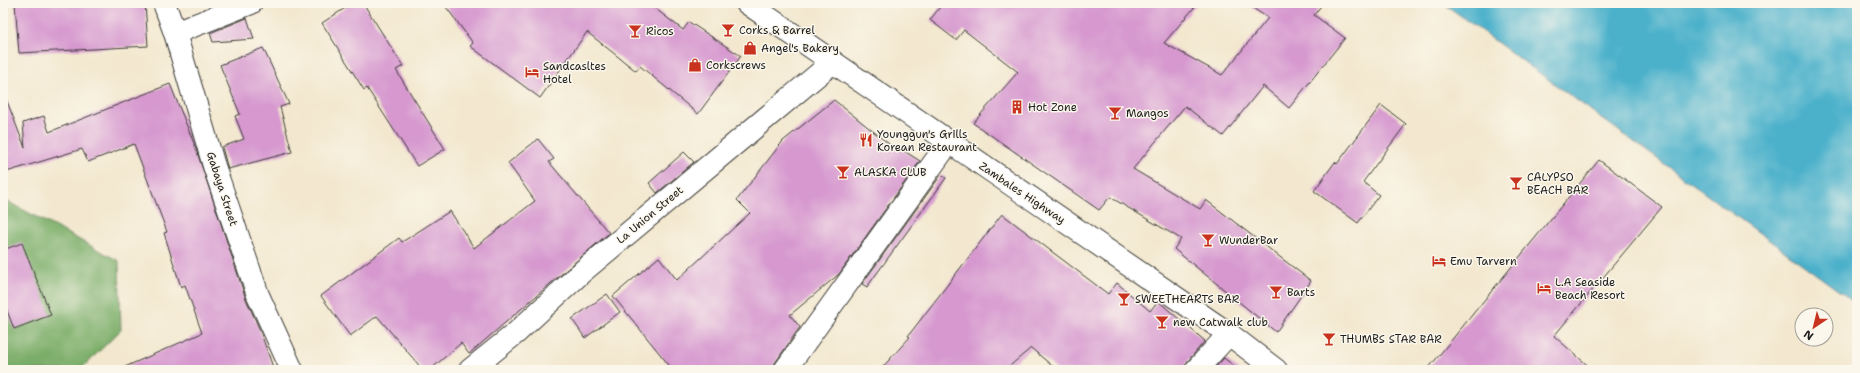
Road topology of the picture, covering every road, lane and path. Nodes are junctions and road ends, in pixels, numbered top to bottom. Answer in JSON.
{"nodes":[{"id":1,"x":164,"y":3,"type":"edge"},
{"id":2,"x":251,"y":3,"type":"edge"},
{"id":3,"x":746,"y":3,"type":"edge"},
{"id":4,"x":175,"y":33,"type":"junction"},
{"id":5,"x":833,"y":62,"type":"junction"},
{"id":6,"x":949,"y":142,"type":"junction"},
{"id":7,"x":1229,"y":334,"type":"junction"},
{"id":8,"x":292,"y":370,"type":"edge"},
{"id":9,"x":470,"y":370,"type":"edge"},
{"id":10,"x":785,"y":370,"type":"edge"},
{"id":11,"x":1196,"y":370,"type":"edge"},
{"id":12,"x":1276,"y":370,"type":"edge"}],
"edges":[{"from":1,"to":4,"type":"street","name":"Gabaya Street"},
{"from":2,"to":4,"type":"street"},
{"from":3,"to":5,"type":"street","name":"Zambales Highway"},
{"from":4,"to":8,"type":"street","name":"Gabaya Street"},
{"from":5,"to":6,"type":"street","name":"Zambales Highway"},
{"from":5,"to":9,"type":"street","name":"La Union Street"},
{"from":6,"to":7,"type":"street","name":"Zambales Highway"},
{"from":6,"to":10,"type":"street"},
{"from":7,"to":11,"type":"street"},
{"from":7,"to":12,"type":"street","name":"Zambales Highway"}]}
